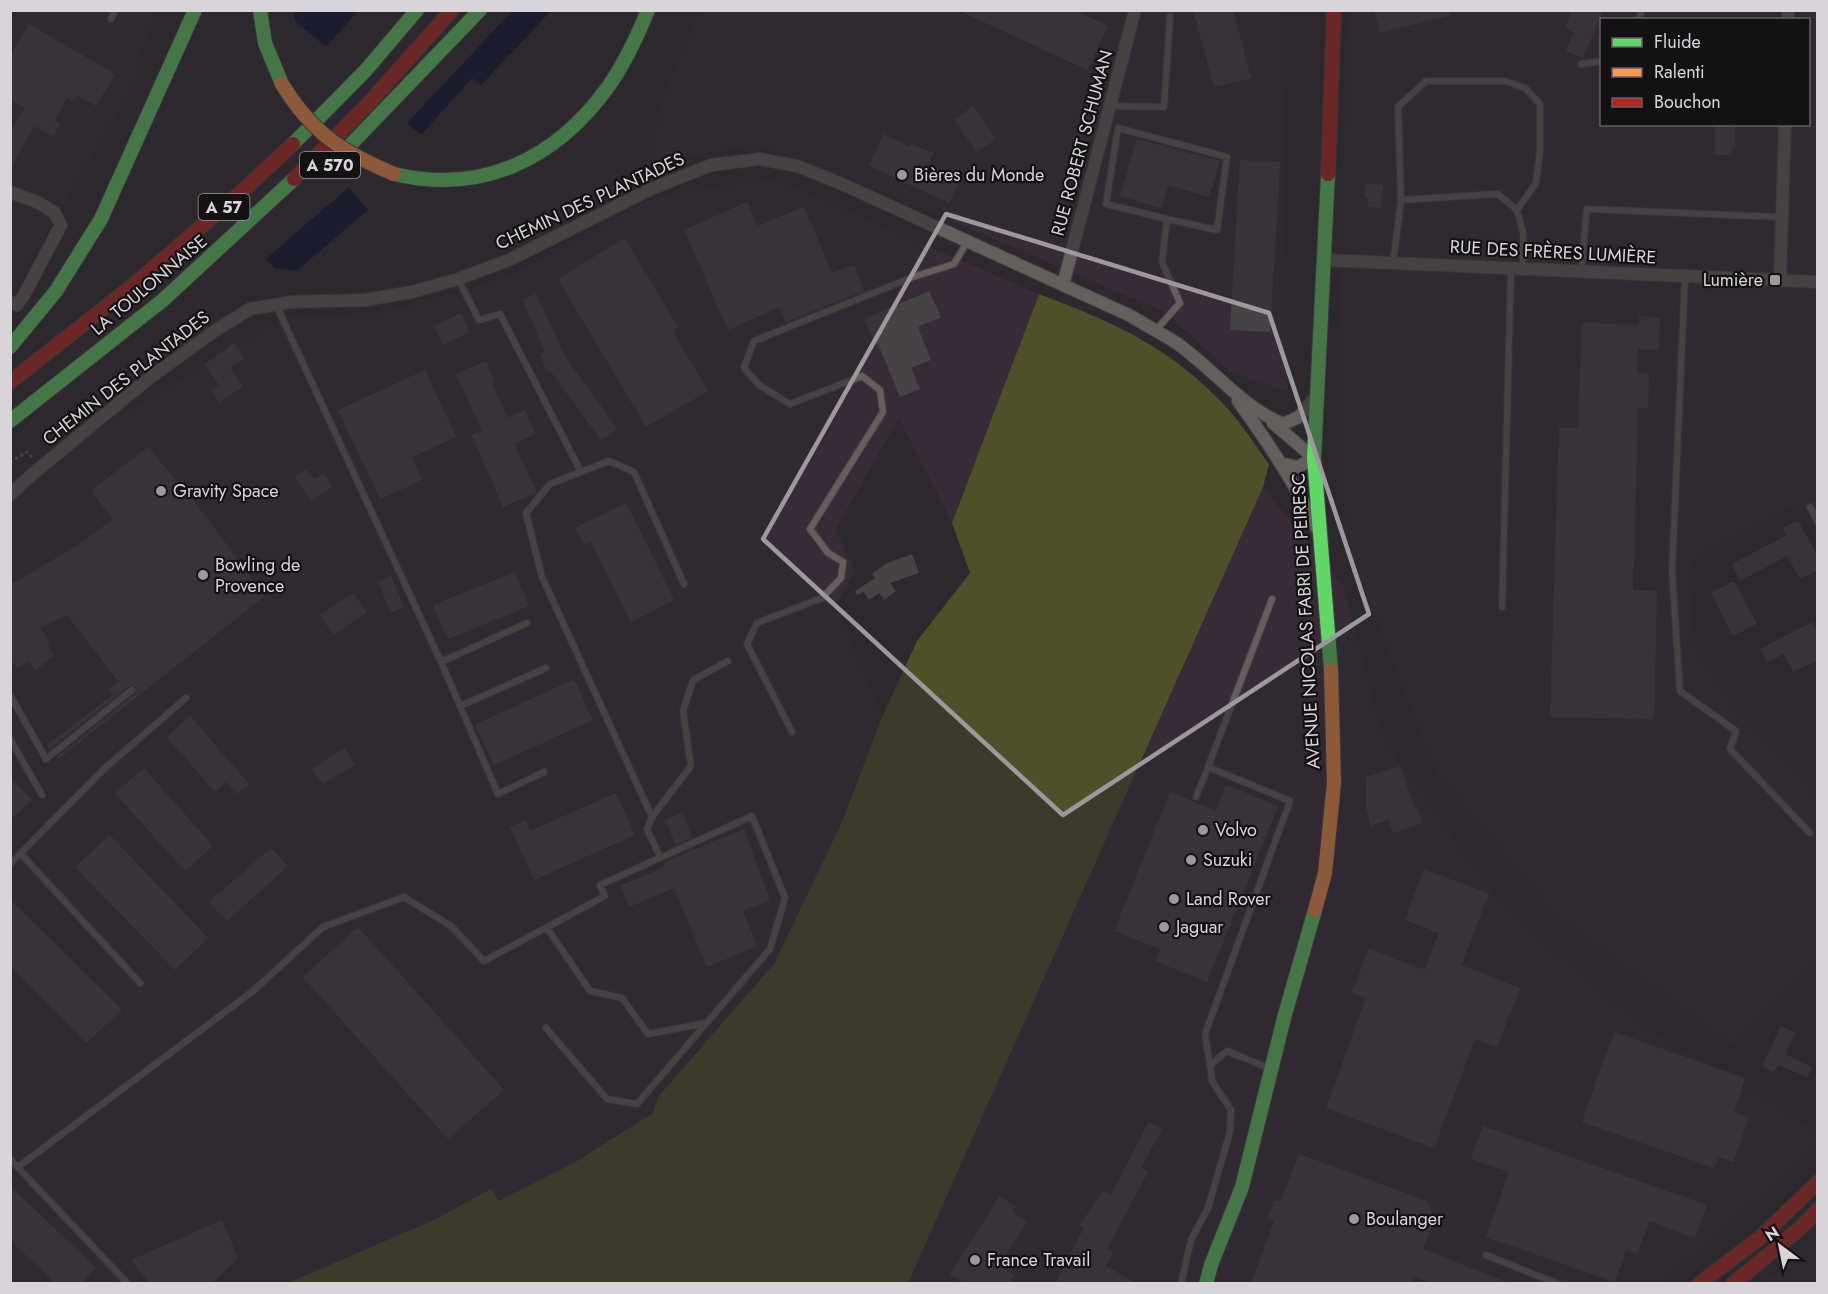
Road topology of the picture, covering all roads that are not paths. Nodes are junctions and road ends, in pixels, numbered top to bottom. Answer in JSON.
{"nodes":[{"id":1,"x":115,"y":10,"type":"edge"},
{"id":2,"x":195,"y":10,"type":"edge"},
{"id":3,"x":260,"y":10,"type":"edge"},
{"id":4,"x":417,"y":10,"type":"edge"},
{"id":5,"x":452,"y":10,"type":"edge"},
{"id":6,"x":480,"y":10,"type":"edge"},
{"id":7,"x":648,"y":10,"type":"edge"},
{"id":8,"x":1135,"y":10,"type":"edge"},
{"id":9,"x":1334,"y":10,"type":"edge"},
{"id":10,"x":1170,"y":16,"type":"dead end"},
{"id":11,"x":111,"y":19,"type":"dead end"},
{"id":12,"x":1600,"y":61,"type":"edge"},
{"id":13,"x":1581,"y":64,"type":"dead end"},
{"id":14,"x":1110,"y":106,"type":"junction"},
{"id":15,"x":1785,"y":126,"type":"edge"},
{"id":16,"x":326,"y":170,"type":"dead end"},
{"id":17,"x":309,"y":184,"type":"dead end"},
{"id":18,"x":10,"y":192,"type":"edge"},
{"id":19,"x":1401,"y":200,"type":"junction"},
{"id":20,"x":1517,"y":210,"type":"junction"},
{"id":21,"x":1782,"y":217,"type":"junction"},
{"id":22,"x":1167,"y":219,"type":"junction"},
{"id":23,"x":967,"y":242,"type":"junction"},
{"id":24,"x":1324,"y":260,"type":"junction"},
{"id":25,"x":1393,"y":262,"type":"junction"},
{"id":26,"x":1517,"y":268,"type":"junction"},
{"id":27,"x":1581,"y":271,"type":"junction"},
{"id":28,"x":1685,"y":276,"type":"junction"},
{"id":29,"x":458,"y":279,"type":"junction"},
{"id":30,"x":1780,"y":280,"type":"junction"},
{"id":31,"x":1818,"y":282,"type":"edge"},
{"id":32,"x":1063,"y":285,"type":"junction"},
{"id":33,"x":163,"y":300,"type":"junction"},
{"id":34,"x":10,"y":302,"type":"edge"},
{"id":35,"x":275,"y":305,"type":"junction"},
{"id":36,"x":1155,"y":331,"type":"junction"},
{"id":37,"x":10,"y":347,"type":"edge"},
{"id":38,"x":10,"y":382,"type":"edge"},
{"id":39,"x":1230,"y":390,"type":"junction"},
{"id":40,"x":1318,"y":394,"type":"junction"},
{"id":41,"x":1265,"y":416,"type":"junction"},
{"id":42,"x":10,"y":421,"type":"edge"},
{"id":43,"x":1314,"y":458,"type":"junction"},
{"id":44,"x":1282,"y":464,"type":"junction"},
{"id":45,"x":581,"y":472,"type":"junction"},
{"id":46,"x":10,"y":495,"type":"edge"},
{"id":47,"x":1810,"y":507,"type":"dead end"},
{"id":48,"x":1818,"y":522,"type":"edge"},
{"id":49,"x":1321,"y":538,"type":"junction"},
{"id":50,"x":684,"y":584,"type":"dead end"},
{"id":51,"x":1272,"y":599,"type":"dead end"},
{"id":52,"x":1502,"y":607,"type":"dead end"},
{"id":53,"x":527,"y":623,"type":"dead end"},
{"id":54,"x":441,"y":662,"type":"junction"},
{"id":55,"x":728,"y":662,"type":"dead end"},
{"id":56,"x":546,"y":668,"type":"dead end"},
{"id":57,"x":132,"y":690,"type":"dead end"},
{"id":58,"x":10,"y":695,"type":"edge"},
{"id":59,"x":186,"y":698,"type":"dead end"},
{"id":60,"x":460,"y":706,"type":"junction"},
{"id":61,"x":792,"y":732,"type":"dead end"},
{"id":62,"x":10,"y":739,"type":"edge"},
{"id":63,"x":1208,"y":767,"type":"junction"},
{"id":64,"x":544,"y":772,"type":"dead end"},
{"id":65,"x":42,"y":795,"type":"dead end"},
{"id":66,"x":1196,"y":796,"type":"dead end"},
{"id":67,"x":652,"y":817,"type":"junction"},
{"id":68,"x":1810,"y":833,"type":"dead end"},
{"id":69,"x":21,"y":854,"type":"junction"},
{"id":70,"x":660,"y":857,"type":"junction"},
{"id":71,"x":10,"y":864,"type":"edge"},
{"id":72,"x":547,"y":928,"type":"junction"},
{"id":73,"x":140,"y":983,"type":"dead end"},
{"id":74,"x":706,"y":1023,"type":"junction"},
{"id":75,"x":546,"y":1028,"type":"dead end"},
{"id":76,"x":1210,"y":1065,"type":"junction"},
{"id":77,"x":1271,"y":1069,"type":"junction"},
{"id":78,"x":10,"y":1159,"type":"edge"},
{"id":79,"x":18,"y":1167,"type":"junction"},
{"id":80,"x":1818,"y":1182,"type":"edge"},
{"id":81,"x":1818,"y":1210,"type":"edge"},
{"id":82,"x":1486,"y":1255,"type":"dead end"},
{"id":83,"x":128,"y":1284,"type":"edge"},
{"id":84,"x":1181,"y":1284,"type":"edge"},
{"id":85,"x":1206,"y":1284,"type":"edge"},
{"id":86,"x":1558,"y":1284,"type":"edge"},
{"id":87,"x":1698,"y":1284,"type":"edge"},
{"id":88,"x":1733,"y":1284,"type":"edge"}],
"edges":[{"from":1,"to":11,"type":"lane"},
{"from":2,"to":37,"type":"main road"},
{"from":3,"to":7,"type":"main road","number":"A 570","bridge":true},
{"from":4,"to":38,"type":"main road","name":"LA TOULONNAISE","number":"A 57"},
{"from":5,"to":33,"type":"main road","name":"LA TOULONNAISE","number":"A 57"},
{"from":6,"to":16,"type":"main road","number":"A 570"},
{"from":8,"to":14,"type":"street","name":"RUE ROBERT SCHUMAN"},
{"from":9,"to":24,"type":"main road","name":"AVENUE NICOLAS FABRI DE PEIRESC"},
{"from":10,"to":14,"type":"lane"},
{"from":12,"to":13,"type":"lane"},
{"from":14,"to":32,"type":"street","name":"RUE ROBERT SCHUMAN"},
{"from":15,"to":21,"type":"street"},
{"from":17,"to":33,"type":"main road","number":"A 570"},
{"from":18,"to":34,"type":"street"},
{"from":19,"to":20,"type":"lane"},
{"from":19,"to":20,"type":"lane"},
{"from":19,"to":25,"type":"lane"},
{"from":20,"to":26,"type":"lane"},
{"from":21,"to":27,"type":"lane"},
{"from":21,"to":30,"type":"street"},
{"from":22,"to":22,"type":"lane"},
{"from":22,"to":36,"type":"lane"},
{"from":23,"to":29,"type":"street","name":"CHEMIN DES PLANTADES"},
{"from":23,"to":32,"type":"street","name":"CHEMIN DES PLANTADES"},
{"from":23,"to":61,"type":"lane"},
{"from":24,"to":25,"type":"street","name":"RUE DES FRÈRES LUMIÈRE"},
{"from":24,"to":40,"type":"main road","name":"AVENUE NICOLAS FABRI DE PEIRESC"},
{"from":25,"to":26,"type":"street","name":"RUE DES FRÈRES LUMIÈRE"},
{"from":26,"to":27,"type":"street","name":"RUE DES FRÈRES LUMIÈRE"},
{"from":26,"to":52,"type":"lane"},
{"from":27,"to":28,"type":"street","name":"RUE DES FRÈRES LUMIÈRE"},
{"from":28,"to":30,"type":"street","name":"RUE DES FRÈRES LUMIÈRE"},
{"from":28,"to":68,"type":"lane"},
{"from":29,"to":35,"type":"street","name":"CHEMIN DES PLANTADES"},
{"from":29,"to":45,"type":"lane"},
{"from":30,"to":31,"type":"street","name":"RUE DES FRÈRES LUMIÈRE"},
{"from":32,"to":36,"type":"street","name":"CHEMIN DES PLANTADES"},
{"from":33,"to":42,"type":"main road","name":"LA TOULONNAISE","number":"A 57"},
{"from":35,"to":46,"type":"street","name":"CHEMIN DES PLANTADES"},
{"from":35,"to":54,"type":"lane"},
{"from":36,"to":39,"type":"street","name":"CHEMIN DES PLANTADES"},
{"from":39,"to":41,"type":"street"},
{"from":39,"to":44,"type":"street"},
{"from":40,"to":41,"type":"street"},
{"from":40,"to":43,"type":"main road","name":"AVENUE NICOLAS FABRI DE PEIRESC"},
{"from":41,"to":43,"type":"street"},
{"from":43,"to":44,"type":"street"},
{"from":43,"to":49,"type":"main road","name":"AVENUE NICOLAS FABRI DE PEIRESC"},
{"from":44,"to":49,"type":"street"},
{"from":45,"to":50,"type":"lane"},
{"from":45,"to":67,"type":"lane"},
{"from":47,"to":48,"type":"lane"},
{"from":49,"to":77,"type":"main road","name":"AVENUE NICOLAS FABRI DE PEIRESC"},
{"from":51,"to":63,"type":"lane"},
{"from":53,"to":54,"type":"lane"},
{"from":54,"to":60,"type":"lane"},
{"from":55,"to":67,"type":"lane"},
{"from":56,"to":60,"type":"lane"},
{"from":57,"to":58,"type":"lane"},
{"from":59,"to":69,"type":"lane"},
{"from":60,"to":64,"type":"lane"},
{"from":62,"to":65,"type":"lane"},
{"from":63,"to":66,"type":"lane"},
{"from":63,"to":76,"type":"lane"},
{"from":67,"to":70,"type":"lane"},
{"from":69,"to":71,"type":"lane"},
{"from":69,"to":73,"type":"lane"},
{"from":70,"to":72,"type":"lane"},
{"from":70,"to":74,"type":"lane"},
{"from":72,"to":74,"type":"lane"},
{"from":72,"to":79,"type":"lane"},
{"from":74,"to":75,"type":"lane"},
{"from":76,"to":77,"type":"lane"},
{"from":76,"to":84,"type":"lane"},
{"from":77,"to":85,"type":"main road","name":"AVENUE NICOLAS FABRI DE PEIRESC"},
{"from":78,"to":79,"type":"lane"},
{"from":79,"to":83,"type":"lane"},
{"from":80,"to":87,"type":"main road"},
{"from":81,"to":88,"type":"main road"},
{"from":82,"to":86,"type":"lane"}]}
